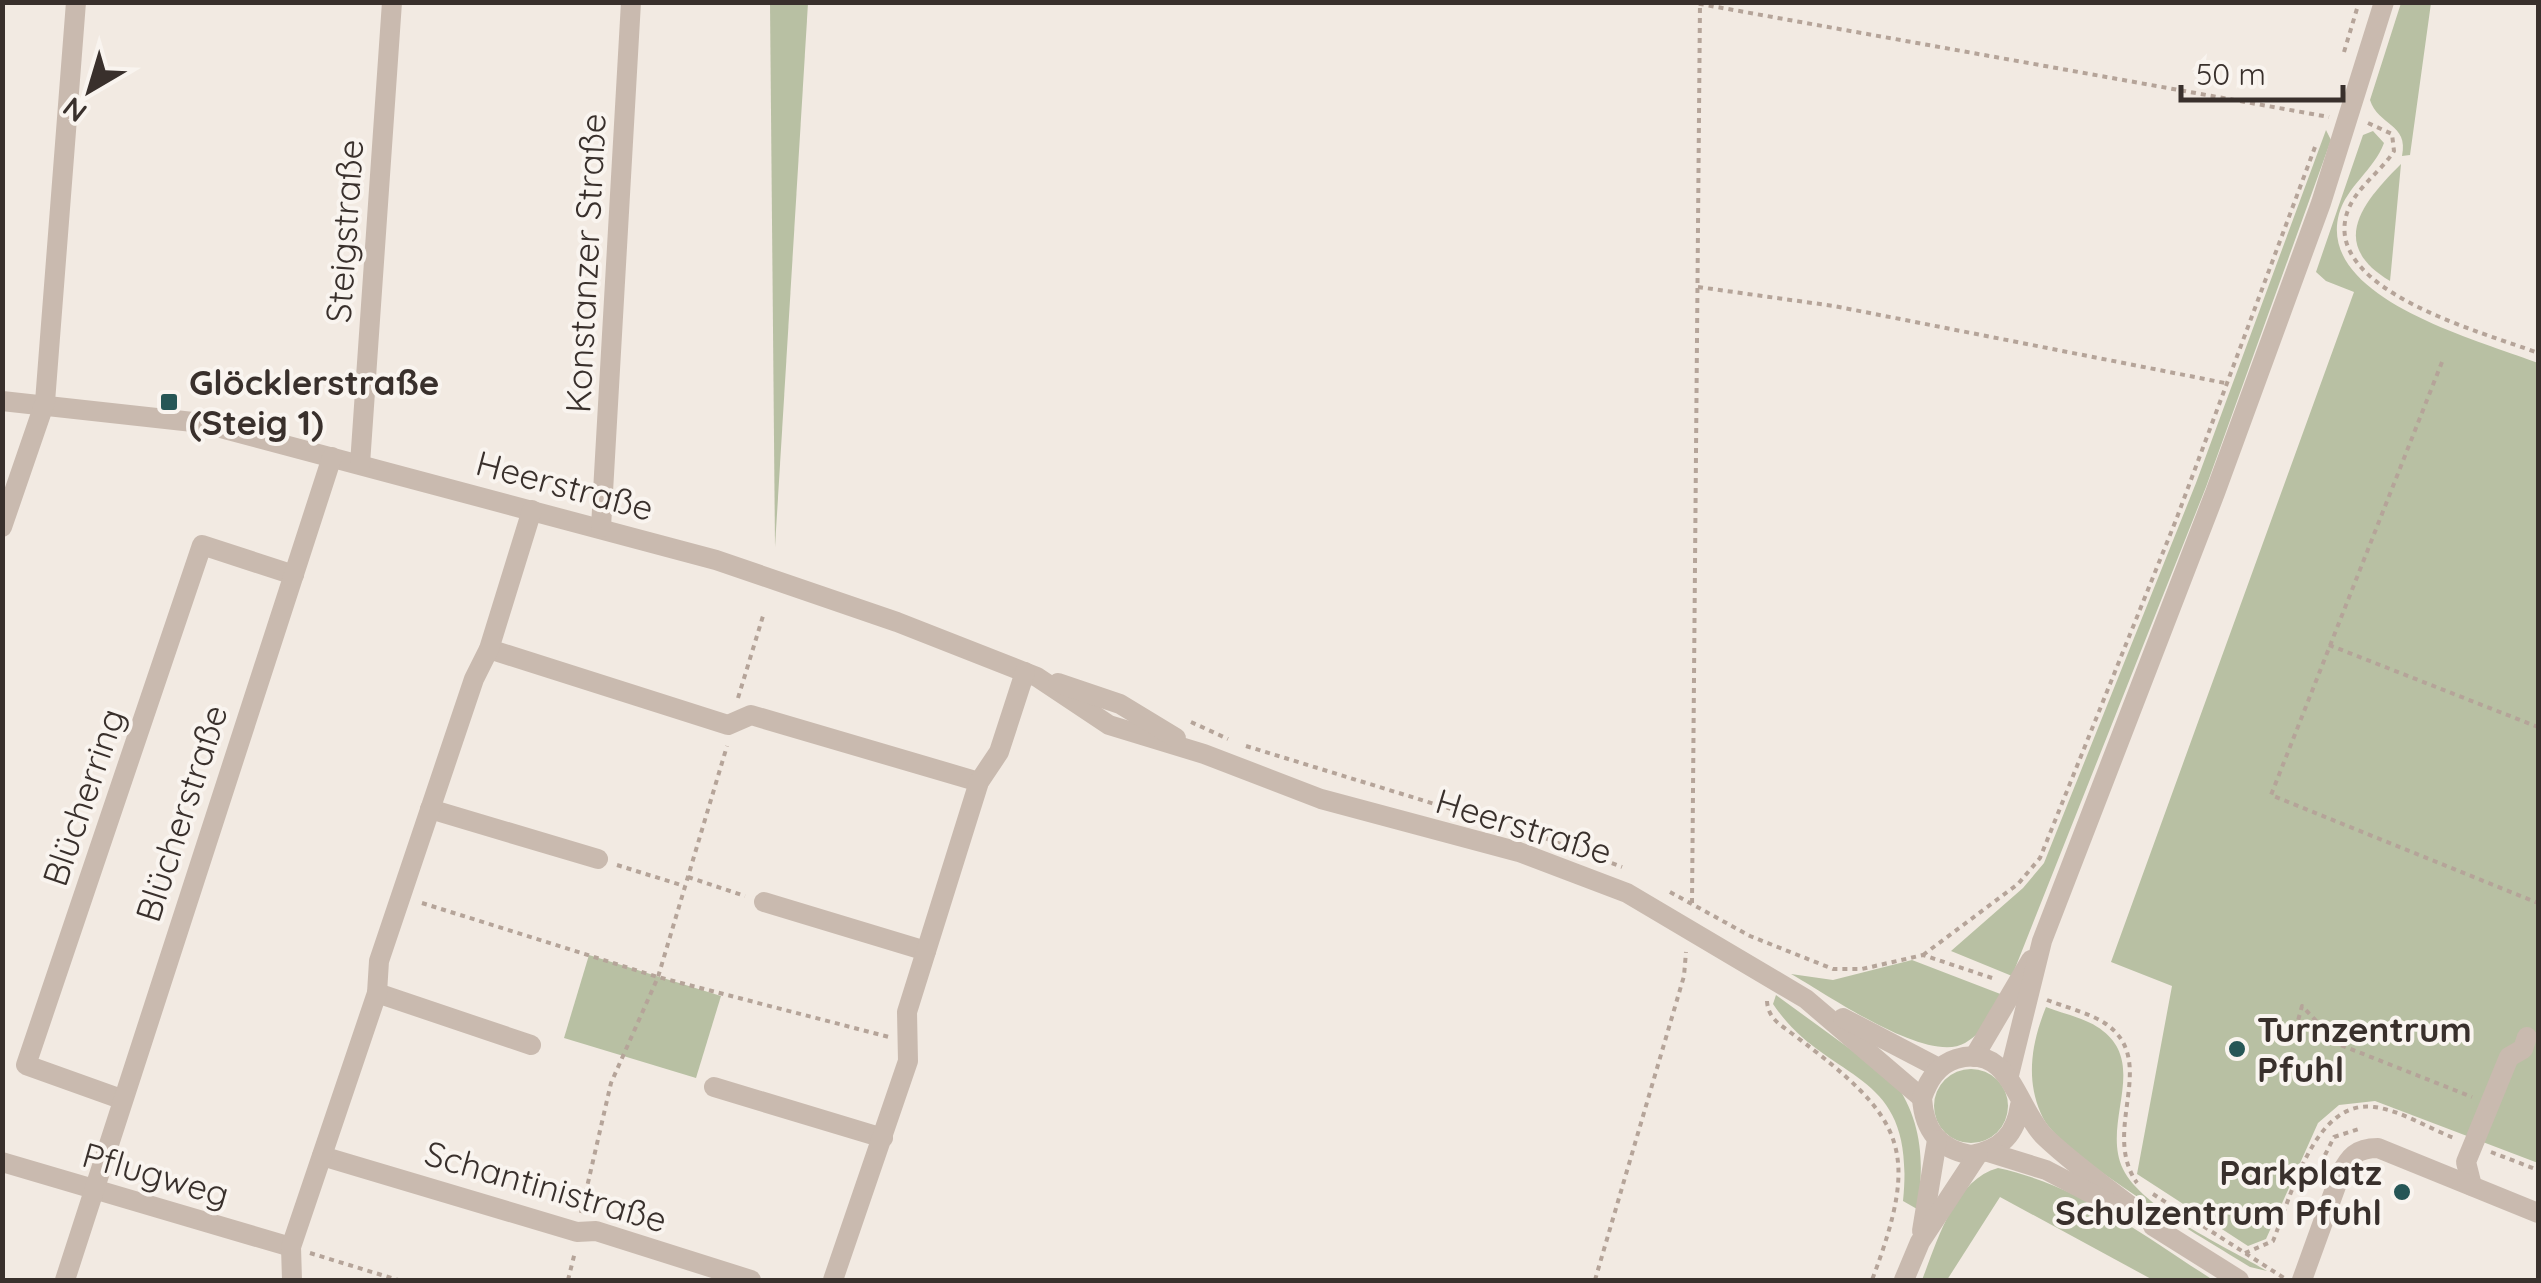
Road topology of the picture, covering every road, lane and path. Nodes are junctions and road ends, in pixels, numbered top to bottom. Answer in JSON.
{"nodes":[{"id":1,"x":76,"y":2,"type":"edge"},
{"id":2,"x":392,"y":2,"type":"edge"},
{"id":3,"x":631,"y":2,"type":"edge"},
{"id":4,"x":1688,"y":2,"type":"edge"},
{"id":5,"x":2358,"y":2,"type":"edge"},
{"id":6,"x":2384,"y":2,"type":"edge"},
{"id":7,"x":1700,"y":4,"type":"edge"},
{"id":8,"x":2342,"y":60,"type":"dead end"},
{"id":9,"x":2302,"y":114,"type":"dead end"},
{"id":10,"x":2348,"y":120,"type":"junction"},
{"id":11,"x":2319,"y":135,"type":"dead end"},
{"id":12,"x":1698,"y":287,"type":"junction"},
{"id":13,"x":2538,"y":353,"type":"edge"},
{"id":14,"x":2442,"y":362,"type":"dead end"},
{"id":15,"x":2227,"y":383,"type":"junction"},
{"id":16,"x":2,"y":401,"type":"edge"},
{"id":17,"x":45,"y":402,"type":"junction"},
{"id":18,"x":332,"y":458,"type":"junction"},
{"id":19,"x":360,"y":464,"type":"junction"},
{"id":20,"x":532,"y":510,"type":"junction"},
{"id":21,"x":2,"y":527,"type":"edge"},
{"id":22,"x":601,"y":527,"type":"junction"},
{"id":23,"x":294,"y":575,"type":"junction"},
{"id":24,"x":763,"y":616,"type":"dead end"},
{"id":25,"x":2329,"y":645,"type":"junction"},
{"id":26,"x":490,"y":648,"type":"junction"},
{"id":27,"x":1031,"y":674,"type":"junction"},
{"id":28,"x":1176,"y":716,"type":"dead end"},
{"id":29,"x":733,"y":722,"type":"junction"},
{"id":30,"x":2538,"y":727,"type":"edge"},
{"id":31,"x":979,"y":782,"type":"junction"},
{"id":32,"x":430,"y":808,"type":"junction"},
{"id":33,"x":1495,"y":822,"type":"dead end"},
{"id":34,"x":1528,"y":832,"type":"dead end"},
{"id":35,"x":598,"y":859,"type":"joint"},
{"id":36,"x":1695,"y":864,"type":"dead end"},
{"id":37,"x":1625,"y":868,"type":"dead end"},
{"id":38,"x":688,"y":877,"type":"junction"},
{"id":39,"x":1658,"y":886,"type":"dead end"},
{"id":40,"x":685,"y":887,"type":"junction"},
{"id":41,"x":401,"y":896,"type":"junction"},
{"id":42,"x":764,"y":902,"type":"joint"},
{"id":43,"x":2538,"y":903,"type":"edge"},
{"id":44,"x":2042,"y":941,"type":"junction"},
{"id":45,"x":926,"y":951,"type":"junction"},
{"id":46,"x":1923,"y":955,"type":"junction"},
{"id":47,"x":1684,"y":976,"type":"dead end"},
{"id":48,"x":658,"y":977,"type":"junction"},
{"id":49,"x":1995,"y":979,"type":"dead end"},
{"id":50,"x":1771,"y":989,"type":"dead end"},
{"id":51,"x":377,"y":993,"type":"junction"},
{"id":52,"x":1806,"y":999,"type":"junction"},
{"id":53,"x":2047,"y":1000,"type":"dead end"},
{"id":54,"x":2527,"y":1037,"type":"dead end"},
{"id":55,"x":2293,"y":1039,"type":"dead end"},
{"id":56,"x":908,"y":1042,"type":"junction"},
{"id":57,"x":531,"y":1045,"type":"dead end"},
{"id":58,"x":1974,"y":1057,"type":"junction"},
{"id":59,"x":1939,"y":1068,"type":"junction"},
{"id":60,"x":2009,"y":1076,"type":"junction"},
{"id":61,"x":714,"y":1087,"type":"dead end"},
{"id":62,"x":1922,"y":1098,"type":"junction"},
{"id":63,"x":121,"y":1100,"type":"junction"},
{"id":64,"x":2490,"y":1104,"type":"junction"},
{"id":65,"x":2020,"y":1105,"type":"junction"},
{"id":66,"x":2368,"y":1127,"type":"dead end"},
{"id":67,"x":883,"y":1138,"type":"junction"},
{"id":68,"x":1936,"y":1140,"type":"junction"},
{"id":69,"x":1983,"y":1153,"type":"junction"},
{"id":70,"x":322,"y":1156,"type":"junction"},
{"id":71,"x":2,"y":1162,"type":"edge"},
{"id":72,"x":2318,"y":1169,"type":"dead end"},
{"id":73,"x":2472,"y":1186,"type":"junction"},
{"id":74,"x":94,"y":1190,"type":"junction"},
{"id":75,"x":2538,"y":1213,"type":"edge"},
{"id":76,"x":2162,"y":1230,"type":"junction"},
{"id":77,"x":580,"y":1232,"type":"junction"},
{"id":78,"x":1920,"y":1242,"type":"junction"},
{"id":79,"x":291,"y":1247,"type":"junction"},
{"id":80,"x":2282,"y":1265,"type":"dead end"},
{"id":81,"x":2270,"y":1268,"type":"junction"},
{"id":82,"x":2278,"y":1274,"type":"dead end"},
{"id":83,"x":65,"y":1280,"type":"edge"},
{"id":84,"x":292,"y":1280,"type":"edge"},
{"id":85,"x":398,"y":1280,"type":"edge"},
{"id":86,"x":568,"y":1280,"type":"edge"},
{"id":87,"x":752,"y":1280,"type":"edge"},
{"id":88,"x":833,"y":1280,"type":"edge"},
{"id":89,"x":1595,"y":1280,"type":"edge"},
{"id":90,"x":1872,"y":1280,"type":"edge"},
{"id":91,"x":1904,"y":1280,"type":"edge"},
{"id":92,"x":2238,"y":1280,"type":"edge"},
{"id":93,"x":2302,"y":1280,"type":"edge"}],
"edges":[{"from":1,"to":17,"type":"street"},
{"from":2,"to":19,"type":"street","name":"Steigstraße"},
{"from":3,"to":22,"type":"street","name":"Konstanzer Straße"},
{"from":4,"to":7,"type":"path"},
{"from":5,"to":8,"type":"path"},
{"from":6,"to":10,"type":"street"},
{"from":7,"to":9,"type":"path"},
{"from":7,"to":12,"type":"path"},
{"from":10,"to":13,"type":"path"},
{"from":10,"to":44,"type":"street"},
{"from":11,"to":15,"type":"path"},
{"from":12,"to":15,"type":"path"},
{"from":12,"to":36,"type":"path"},
{"from":14,"to":25,"type":"path"},
{"from":15,"to":46,"type":"path"},
{"from":16,"to":17,"type":"street","name":"Heerstraße"},
{"from":17,"to":18,"type":"street","name":"Heerstraße"},
{"from":17,"to":21,"type":"street"},
{"from":18,"to":19,"type":"street","name":"Heerstraße"},
{"from":18,"to":23,"type":"street","name":"Blücherstraße"},
{"from":19,"to":20,"type":"street","name":"Heerstraße"},
{"from":20,"to":22,"type":"street","name":"Heerstraße"},
{"from":20,"to":26,"type":"street"},
{"from":22,"to":27,"type":"street","name":"Heerstraße"},
{"from":23,"to":63,"type":"street","name":"Blücherstraße"},
{"from":23,"to":63,"type":"street","name":"Blücherring"},
{"from":24,"to":29,"type":"path"},
{"from":25,"to":30,"type":"path"},
{"from":25,"to":43,"type":"path"},
{"from":26,"to":29,"type":"street"},
{"from":26,"to":32,"type":"street"},
{"from":27,"to":31,"type":"street"},
{"from":27,"to":52,"type":"street","name":"Heerstraße"},
{"from":28,"to":33,"type":"path"},
{"from":29,"to":31,"type":"street"},
{"from":29,"to":38,"type":"path"},
{"from":31,"to":45,"type":"street"},
{"from":32,"to":35,"type":"street"},
{"from":32,"to":41,"type":"street"},
{"from":34,"to":37,"type":"path"},
{"from":35,"to":40,"type":"path"},
{"from":38,"to":40,"type":"path"},
{"from":38,"to":42,"type":"path"},
{"from":39,"to":46,"type":"path"},
{"from":40,"to":48,"type":"path"},
{"from":41,"to":48,"type":"path"},
{"from":41,"to":51,"type":"street"},
{"from":42,"to":45,"type":"street"},
{"from":44,"to":58,"type":"street"},
{"from":44,"to":60,"type":"street"},
{"from":45,"to":56,"type":"street"},
{"from":46,"to":49,"type":"path"},
{"from":47,"to":89,"type":"path"},
{"from":48,"to":56,"type":"path"},
{"from":48,"to":77,"type":"path"},
{"from":50,"to":90,"type":"path"},
{"from":51,"to":57,"type":"street"},
{"from":51,"to":70,"type":"street"},
{"from":52,"to":59,"type":"street","name":"Heerstraße"},
{"from":52,"to":62,"type":"street","name":"Heerstraße"},
{"from":53,"to":81,"type":"path"},
{"from":54,"to":64,"type":"street"},
{"from":55,"to":64,"type":"path"},
{"from":56,"to":67,"type":"street"},
{"from":58,"to":59,"type":"street"},
{"from":58,"to":60,"type":"street"},
{"from":59,"to":62,"type":"street"},
{"from":60,"to":65,"type":"street"},
{"from":61,"to":67,"type":"street"},
{"from":62,"to":68,"type":"street"},
{"from":63,"to":74,"type":"street","name":"Blücherstraße"},
{"from":64,"to":73,"type":"street"},
{"from":65,"to":69,"type":"street"},
{"from":65,"to":76,"type":"street"},
{"from":66,"to":72,"type":"path"},
{"from":67,"to":88,"type":"street"},
{"from":68,"to":69,"type":"street"},
{"from":68,"to":78,"type":"street"},
{"from":69,"to":76,"type":"street"},
{"from":69,"to":78,"type":"street"},
{"from":70,"to":77,"type":"street","name":"Schantinistraße"},
{"from":70,"to":79,"type":"street"},
{"from":71,"to":74,"type":"street","name":"Pflugweg"},
{"from":73,"to":75,"type":"street"},
{"from":73,"to":93,"type":"street"},
{"from":74,"to":79,"type":"street","name":"Pflugweg"},
{"from":74,"to":83,"type":"street","name":"Blücherstraße"},
{"from":76,"to":92,"type":"street"},
{"from":77,"to":86,"type":"path"},
{"from":77,"to":87,"type":"street","name":"Schantinistraße"},
{"from":78,"to":91,"type":"street"},
{"from":79,"to":84,"type":"street"},
{"from":79,"to":85,"type":"path"},
{"from":80,"to":81,"type":"path"},
{"from":81,"to":82,"type":"path"}]}
